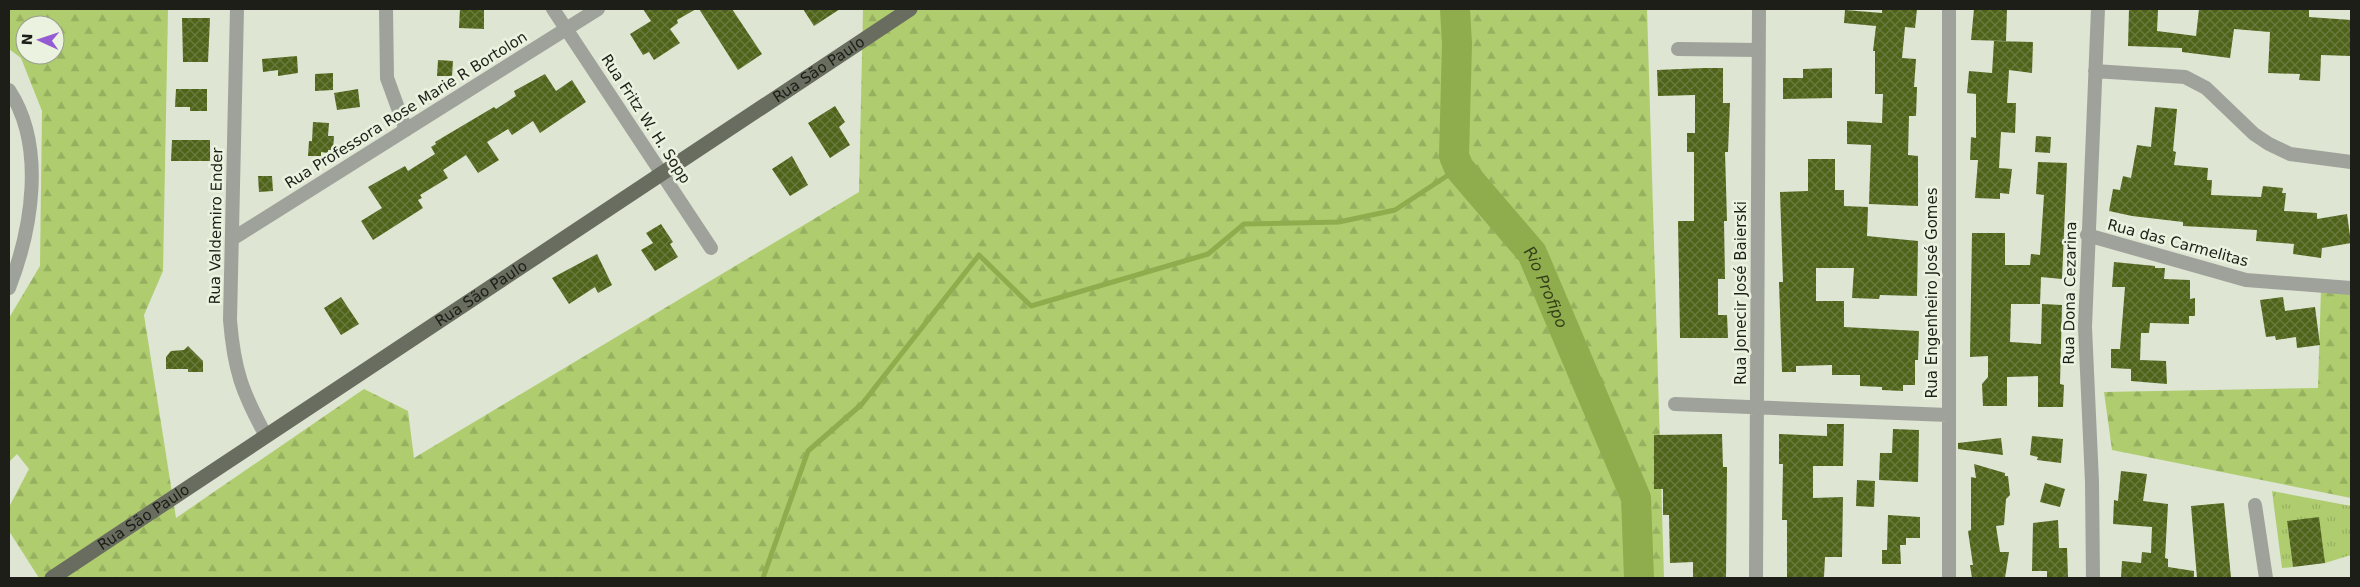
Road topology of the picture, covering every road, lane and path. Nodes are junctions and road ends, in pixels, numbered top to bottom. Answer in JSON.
{"nodes":[{"id":1,"x":237,"y":9,"type":"edge"},
{"id":2,"x":386,"y":9,"type":"edge"},
{"id":3,"x":553,"y":9,"type":"edge"},
{"id":4,"x":598,"y":9,"type":"edge"},
{"id":5,"x":910,"y":9,"type":"edge"},
{"id":6,"x":1759,"y":9,"type":"edge"},
{"id":7,"x":1949,"y":9,"type":"edge"},
{"id":8,"x":2098,"y":9,"type":"edge"},
{"id":9,"x":567,"y":28,"type":"junction"},
{"id":10,"x":1678,"y":49,"type":"dead end"},
{"id":11,"x":1758,"y":50,"type":"junction"},
{"id":12,"x":2095,"y":71,"type":"junction"},
{"id":13,"x":9,"y":90,"type":"edge"},
{"id":14,"x":406,"y":130,"type":"junction"},
{"id":15,"x":2351,"y":162,"type":"edge"},
{"id":16,"x":662,"y":174,"type":"junction"},
{"id":17,"x":2087,"y":235,"type":"junction"},
{"id":18,"x":232,"y":239,"type":"junction"},
{"id":19,"x":711,"y":248,"type":"dead end"},
{"id":20,"x":9,"y":288,"type":"edge"},
{"id":21,"x":2351,"y":288,"type":"edge"},
{"id":22,"x":1675,"y":404,"type":"dead end"},
{"id":23,"x":1757,"y":406,"type":"junction"},
{"id":24,"x":1948,"y":415,"type":"junction"},
{"id":25,"x":266,"y":436,"type":"junction"},
{"id":26,"x":2255,"y":505,"type":"dead end"},
{"id":27,"x":52,"y":578,"type":"edge"},
{"id":28,"x":1756,"y":578,"type":"edge"},
{"id":29,"x":1949,"y":578,"type":"edge"},
{"id":30,"x":2093,"y":578,"type":"edge"},
{"id":31,"x":2266,"y":578,"type":"edge"}],
"edges":[{"from":1,"to":18,"type":"street","name":"Rua Valdemiro Ender"},
{"from":2,"to":14,"type":"street"},
{"from":3,"to":9,"type":"street","name":"Rua Fritz W. H. Sopp"},
{"from":4,"to":9,"type":"street","name":"Rua Professora Rose Marie R Bortolon"},
{"from":5,"to":16,"type":"main road","name":"Rua São Paulo"},
{"from":6,"to":11,"type":"street","name":"Rua Jonecir José Baierski"},
{"from":7,"to":24,"type":"street","name":"Rua Engenheiro José Gomes"},
{"from":8,"to":12,"type":"street","name":"Rua Dona Cezarina"},
{"from":9,"to":14,"type":"street","name":"Rua Professora Rose Marie R Bortolon"},
{"from":9,"to":16,"type":"street","name":"Rua Fritz W. H. Sopp"},
{"from":10,"to":11,"type":"street"},
{"from":11,"to":23,"type":"street","name":"Rua Jonecir José Baierski"},
{"from":12,"to":15,"type":"street"},
{"from":12,"to":17,"type":"street","name":"Rua Dona Cezarina"},
{"from":13,"to":20,"type":"street"},
{"from":14,"to":18,"type":"street","name":"Rua Professora Rose Marie R Bortolon"},
{"from":16,"to":19,"type":"street","name":"Rua Fritz W. H. Sopp"},
{"from":16,"to":25,"type":"main road","name":"Rua São Paulo"},
{"from":17,"to":21,"type":"street","name":"Rua das Carmelitas"},
{"from":17,"to":30,"type":"street","name":"Rua Dona Cezarina"},
{"from":18,"to":25,"type":"street","name":"Rua Valdemiro Ender"},
{"from":22,"to":23,"type":"street"},
{"from":23,"to":24,"type":"street"},
{"from":23,"to":28,"type":"street","name":"Rua Jonecir José Baierski"},
{"from":24,"to":29,"type":"street","name":"Rua Engenheiro José Gomes"},
{"from":25,"to":27,"type":"main road","name":"Rua São Paulo"},
{"from":26,"to":31,"type":"street"}]}
